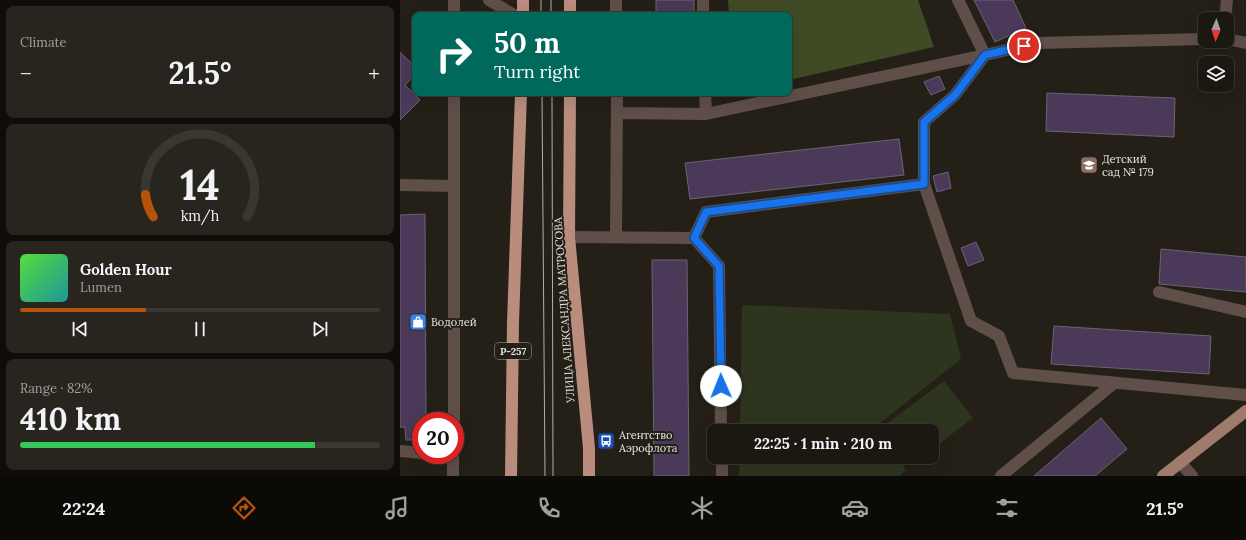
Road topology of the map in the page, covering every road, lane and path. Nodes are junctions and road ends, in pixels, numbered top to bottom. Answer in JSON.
{"nodes":[{"id":1,"x":454,"y":0,"type":"edge"},
{"id":2,"x":489,"y":0,"type":"edge"},
{"id":3,"x":523,"y":0,"type":"edge"},
{"id":4,"x":570,"y":0,"type":"edge"},
{"id":5,"x":616,"y":0,"type":"edge"},
{"id":6,"x":702,"y":0,"type":"edge"},
{"id":7,"x":958,"y":0,"type":"edge"},
{"id":8,"x":1227,"y":0,"type":"edge"},
{"id":9,"x":454,"y":12,"type":"edge"},
{"id":10,"x":509,"y":12,"type":"edge"},
{"id":11,"x":523,"y":12,"type":"edge"},
{"id":12,"x":570,"y":12,"type":"edge"},
{"id":13,"x":616,"y":12,"type":"edge"},
{"id":14,"x":703,"y":12,"type":"edge"},
{"id":15,"x":1226,"y":12,"type":"edge"},
{"id":16,"x":1198,"y":39,"type":"edge"},
{"id":17,"x":1234,"y":40,"type":"edge"},
{"id":18,"x":1246,"y":43,"type":"edge"},
{"id":19,"x":985,"y":55,"type":"junction"},
{"id":20,"x":454,"y":96,"type":"edge"},
{"id":21,"x":521,"y":96,"type":"edge"},
{"id":22,"x":570,"y":96,"type":"edge"},
{"id":23,"x":617,"y":96,"type":"edge"},
{"id":24,"x":705,"y":96,"type":"edge"},
{"id":25,"x":791,"y":96,"type":"edge"},
{"id":26,"x":792,"y":96,"type":"edge"},
{"id":27,"x":617,"y":114,"type":"junction"},
{"id":28,"x":706,"y":114,"type":"junction"},
{"id":29,"x":924,"y":184,"type":"junction"},
{"id":30,"x":400,"y":185,"type":"edge"},
{"id":31,"x":454,"y":186,"type":"junction"},
{"id":32,"x":569,"y":237,"type":"junction"},
{"id":33,"x":616,"y":237,"type":"junction"},
{"id":34,"x":694,"y":238,"type":"junction"},
{"id":35,"x":1159,"y":292,"type":"dead end"},
{"id":36,"x":1246,"y":312,"type":"edge"},
{"id":37,"x":1114,"y":383,"type":"junction"},
{"id":38,"x":1246,"y":395,"type":"edge"},
{"id":39,"x":1246,"y":411,"type":"edge"},
{"id":40,"x":454,"y":412,"type":"edge"},
{"id":41,"x":722,"y":424,"type":"edge"},
{"id":42,"x":400,"y":451,"type":"edge"},
{"id":43,"x":412,"y":452,"type":"edge"},
{"id":44,"x":1180,"y":462,"type":"junction"},
{"id":45,"x":453,"y":464,"type":"edge"},
{"id":46,"x":722,"y":464,"type":"edge"},
{"id":47,"x":453,"y":476,"type":"edge"},
{"id":48,"x":511,"y":476,"type":"edge"},
{"id":49,"x":589,"y":476,"type":"edge"},
{"id":50,"x":722,"y":476,"type":"edge"},
{"id":51,"x":1001,"y":476,"type":"edge"},
{"id":52,"x":1163,"y":476,"type":"edge"},
{"id":53,"x":1192,"y":476,"type":"edge"}],
"edges":[{"from":1,"to":9,"type":"street"},
{"from":2,"to":10,"type":"street"},
{"from":3,"to":11,"type":"highway"},
{"from":4,"to":12,"type":"highway"},
{"from":5,"to":13,"type":"street"},
{"from":6,"to":14,"type":"street"},
{"from":7,"to":19,"type":"street"},
{"from":8,"to":15,"type":"street"},
{"from":16,"to":19,"type":"street"},
{"from":17,"to":18,"type":"street"},
{"from":19,"to":26,"type":"street"},
{"from":19,"to":29,"type":"street"},
{"from":20,"to":31,"type":"street"},
{"from":21,"to":48,"type":"highway","number":"Р-257"},
{"from":22,"to":32,"type":"highway","name":"УЛИЦА АЛЕКСАНДРА МАТРОСОВА"},
{"from":23,"to":27,"type":"street"},
{"from":24,"to":28,"type":"street"},
{"from":25,"to":28,"type":"street"},
{"from":27,"to":28,"type":"street"},
{"from":27,"to":33,"type":"street"},
{"from":29,"to":34,"type":"street"},
{"from":29,"to":37,"type":"street"},
{"from":30,"to":31,"type":"street"},
{"from":31,"to":40,"type":"street"},
{"from":32,"to":33,"type":"street"},
{"from":32,"to":49,"type":"highway","name":"УЛИЦА АЛЕКСАНДРА МАТРОСОВА"},
{"from":33,"to":34,"type":"street"},
{"from":34,"to":41,"type":"street"},
{"from":35,"to":36,"type":"street"},
{"from":37,"to":38,"type":"street"},
{"from":37,"to":51,"type":"street"},
{"from":39,"to":44,"type":"main road"},
{"from":42,"to":43,"type":"street"},
{"from":44,"to":52,"type":"main road"},
{"from":44,"to":53,"type":"street"},
{"from":45,"to":47,"type":"street"},
{"from":46,"to":50,"type":"street"}]}
